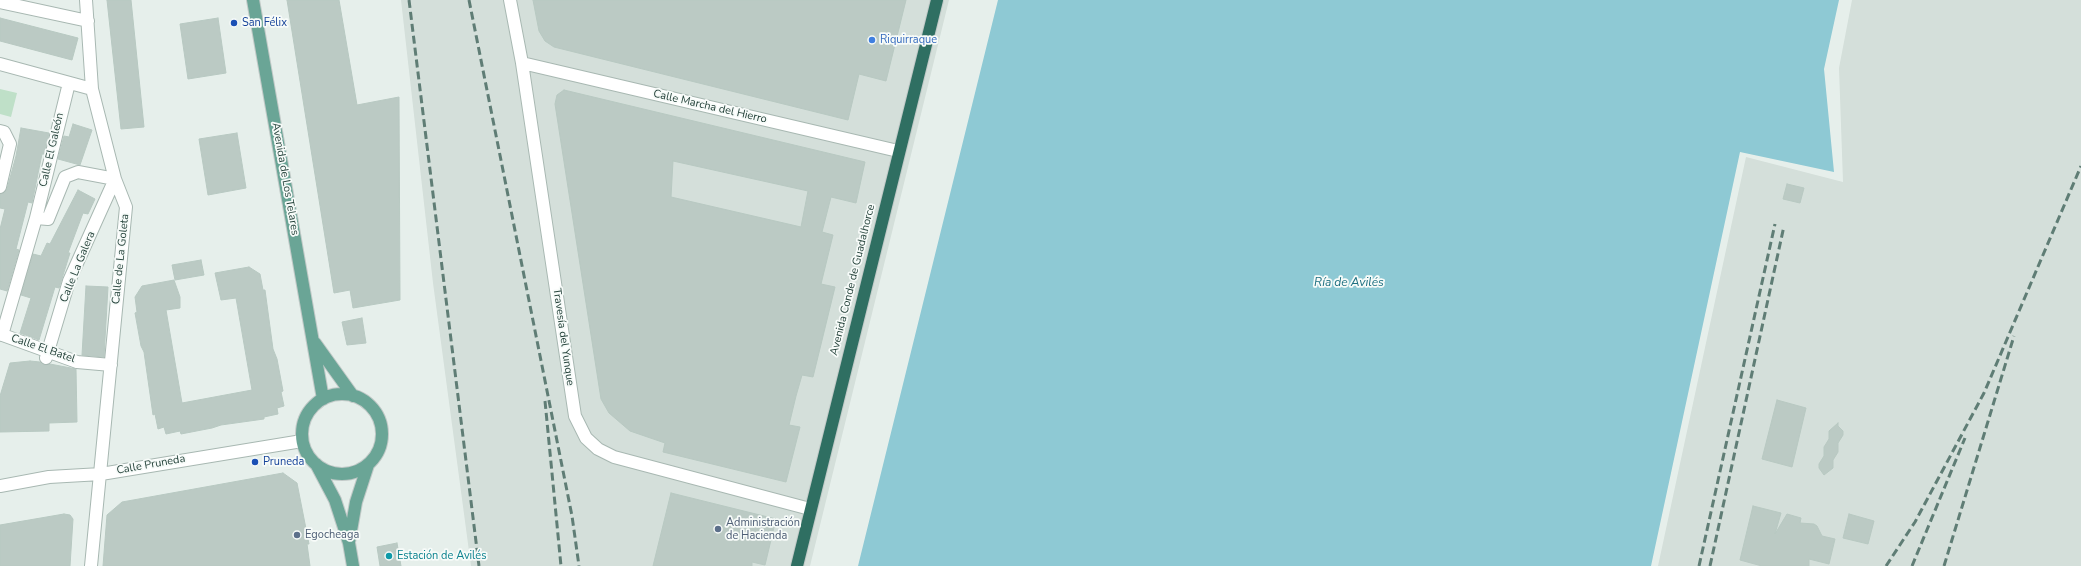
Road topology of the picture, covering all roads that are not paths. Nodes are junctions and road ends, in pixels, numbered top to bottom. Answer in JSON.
{"nodes":[{"id":1,"x":86,"y":0,"type":"edge"},
{"id":2,"x":254,"y":0,"type":"edge"},
{"id":3,"x":510,"y":0,"type":"edge"},
{"id":4,"x":937,"y":0,"type":"edge"},
{"id":5,"x":0,"y":2,"type":"edge"},
{"id":6,"x":88,"y":21,"type":"junction"},
{"id":7,"x":522,"y":63,"type":"junction"},
{"id":8,"x":0,"y":64,"type":"edge"},
{"id":9,"x":68,"y":83,"type":"junction"},
{"id":10,"x":92,"y":89,"type":"junction"},
{"id":11,"x":0,"y":131,"type":"edge"},
{"id":12,"x":898,"y":151,"type":"junction"},
{"id":13,"x":115,"y":179,"type":"junction"},
{"id":14,"x":0,"y":187,"type":"edge"},
{"id":15,"x":36,"y":218,"type":"junction"},
{"id":16,"x":1,"y":335,"type":"edge"},
{"id":17,"x":313,"y":340,"type":"junction"},
{"id":18,"x":47,"y":355,"type":"junction"},
{"id":19,"x":111,"y":365,"type":"junction"},
{"id":20,"x":353,"y":396,"type":"junction"},
{"id":21,"x":323,"y":398,"type":"junction"},
{"id":22,"x":302,"y":441,"type":"junction"},
{"id":23,"x":316,"y":464,"type":"junction"},
{"id":24,"x":368,"y":465,"type":"junction"},
{"id":25,"x":101,"y":474,"type":"junction"},
{"id":26,"x":0,"y":486,"type":"edge"},
{"id":27,"x":810,"y":508,"type":"junction"},
{"id":28,"x":349,"y":543,"type":"junction"},
{"id":29,"x":91,"y":566,"type":"edge"},
{"id":30,"x":353,"y":566,"type":"edge"},
{"id":31,"x":797,"y":566,"type":"edge"}],
"edges":[{"from":1,"to":6,"type":"street","name":"Calle de La Goleta"},
{"from":2,"to":17,"type":"main road","name":"Avenida de Los Telares"},
{"from":3,"to":7,"type":"street","name":"Travesía del Yunque"},
{"from":4,"to":12,"type":"highway","name":"Avenida Conde de Guadalhorce"},
{"from":5,"to":6,"type":"street"},
{"from":6,"to":10,"type":"street","name":"Calle de La Goleta"},
{"from":7,"to":12,"type":"street","name":"Calle Marcha del Hierro"},
{"from":7,"to":27,"type":"street","name":"Travesía del Yunque"},
{"from":8,"to":9,"type":"street"},
{"from":9,"to":10,"type":"street"},
{"from":9,"to":15,"type":"street","name":"Calle El Galeón"},
{"from":10,"to":13,"type":"street","name":"Calle de La Goleta"},
{"from":11,"to":14,"type":"street"},
{"from":12,"to":27,"type":"highway","name":"Avenida Conde de Guadalhorce"},
{"from":13,"to":15,"type":"street","name":"Calle El Galeón"},
{"from":13,"to":18,"type":"street","name":"Calle La Galera"},
{"from":13,"to":19,"type":"street","name":"Calle de La Goleta"},
{"from":15,"to":16,"type":"street","name":"Calle El Galeón"},
{"from":16,"to":18,"type":"street","name":"Calle El Batel"},
{"from":17,"to":20,"type":"main road","name":"Avenida de Los Telares"},
{"from":17,"to":21,"type":"main road","name":"Avenida de Los Telares"},
{"from":18,"to":19,"type":"street","name":"Calle El Batel"},
{"from":19,"to":25,"type":"street","name":"Calle de La Goleta"},
{"from":20,"to":21,"type":"main road"},
{"from":20,"to":24,"type":"main road"},
{"from":21,"to":22,"type":"main road"},
{"from":22,"to":23,"type":"main road"},
{"from":22,"to":25,"type":"street","name":"Calle Pruneda"},
{"from":23,"to":24,"type":"main road"},
{"from":23,"to":28,"type":"main road"},
{"from":24,"to":28,"type":"main road"},
{"from":25,"to":26,"type":"street","name":"Calle Pruneda"},
{"from":25,"to":29,"type":"street","name":"Calle de La Goleta"},
{"from":27,"to":31,"type":"highway","name":"Avenida Conde de Guadalhorce"},
{"from":28,"to":30,"type":"main road"}]}
